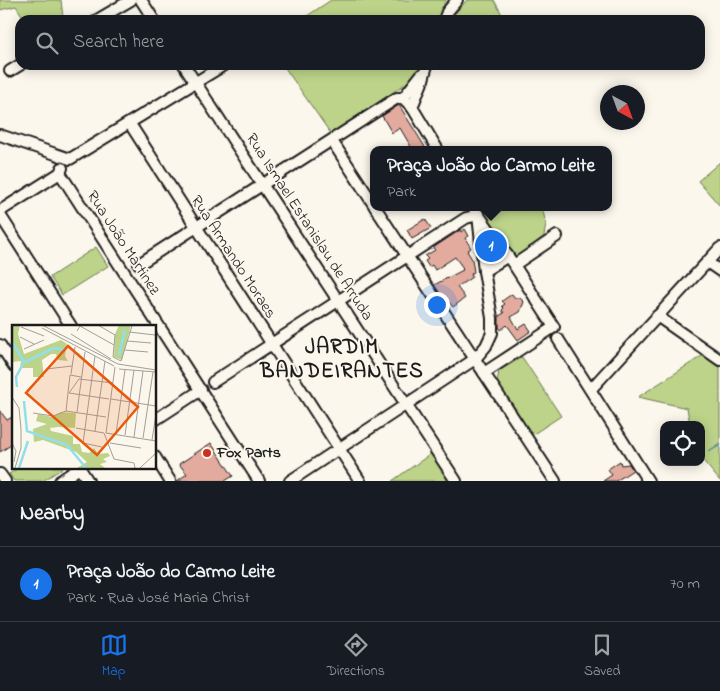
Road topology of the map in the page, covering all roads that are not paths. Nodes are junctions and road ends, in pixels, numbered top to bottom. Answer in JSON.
{"nodes":[{"id":1,"x":131,"y":0,"type":"edge"},
{"id":2,"x":140,"y":0,"type":"edge"},
{"id":3,"x":457,"y":0,"type":"edge"},
{"id":4,"x":106,"y":15,"type":"edge"},
{"id":5,"x":150,"y":15,"type":"edge"},
{"id":6,"x":446,"y":15,"type":"edge"},
{"id":7,"x":15,"y":68,"type":"edge"},
{"id":8,"x":188,"y":70,"type":"edge"},
{"id":9,"x":216,"y":70,"type":"edge"},
{"id":10,"x":423,"y":70,"type":"edge"},
{"id":11,"x":426,"y":70,"type":"edge"},
{"id":12,"x":10,"y":71,"type":"dead end"},
{"id":13,"x":196,"y":82,"type":"junction"},
{"id":14,"x":403,"y":98,"type":"junction"},
{"id":15,"x":412,"y":107,"type":"junction"},
{"id":16,"x":130,"y":124,"type":"junction"},
{"id":17,"x":0,"y":135,"type":"edge"},
{"id":18,"x":332,"y":141,"type":"junction"},
{"id":19,"x":436,"y":146,"type":"edge"},
{"id":20,"x":263,"y":184,"type":"junction"},
{"id":21,"x":370,"y":200,"type":"edge"},
{"id":22,"x":0,"y":211,"type":"edge"},
{"id":23,"x":377,"y":211,"type":"edge"},
{"id":24,"x":476,"y":211,"type":"edge"},
{"id":25,"x":0,"y":215,"type":"edge"},
{"id":26,"x":196,"y":227,"type":"junction"},
{"id":27,"x":557,"y":236,"type":"dead end"},
{"id":28,"x":720,"y":248,"type":"edge"},
{"id":29,"x":407,"y":256,"type":"junction"},
{"id":30,"x":511,"y":261,"type":"junction"},
{"id":31,"x":707,"y":262,"type":"junction"},
{"id":32,"x":139,"y":264,"type":"dead end"},
{"id":33,"x":484,"y":271,"type":"junction"},
{"id":34,"x":720,"y":271,"type":"edge"},
{"id":35,"x":339,"y":300,"type":"junction"},
{"id":36,"x":657,"y":316,"type":"junction"},
{"id":37,"x":70,"y":325,"type":"edge"},
{"id":38,"x":558,"y":339,"type":"dead end"},
{"id":39,"x":271,"y":344,"type":"junction"},
{"id":40,"x":0,"y":345,"type":"edge"},
{"id":41,"x":475,"y":359,"type":"junction"},
{"id":42,"x":720,"y":360,"type":"edge"},
{"id":43,"x":12,"y":363,"type":"edge"},
{"id":44,"x":484,"y":373,"type":"junction"},
{"id":45,"x":213,"y":382,"type":"dead end"},
{"id":46,"x":590,"y":389,"type":"junction"},
{"id":47,"x":201,"y":390,"type":"junction"},
{"id":48,"x":406,"y":404,"type":"junction"},
{"id":49,"x":156,"y":419,"type":"edge"},
{"id":50,"x":339,"y":449,"type":"junction"},
{"id":51,"x":156,"y":459,"type":"edge"},
{"id":52,"x":80,"y":468,"type":"edge"},
{"id":53,"x":0,"y":474,"type":"edge"},
{"id":54,"x":5,"y":481,"type":"edge"},
{"id":55,"x":60,"y":481,"type":"edge"},
{"id":56,"x":88,"y":481,"type":"edge"},
{"id":57,"x":170,"y":481,"type":"edge"},
{"id":58,"x":258,"y":481,"type":"edge"},
{"id":59,"x":290,"y":481,"type":"edge"},
{"id":60,"x":360,"y":481,"type":"edge"},
{"id":61,"x":456,"y":481,"type":"edge"},
{"id":62,"x":555,"y":481,"type":"edge"},
{"id":63,"x":648,"y":481,"type":"edge"}],
"edges":[{"from":1,"to":4,"type":"street"},
{"from":2,"to":5,"type":"street"},
{"from":3,"to":6,"type":"street"},
{"from":7,"to":12,"type":"street"},
{"from":8,"to":13,"type":"street","name":"Rua Ismael Estanislau de Arruda"},
{"from":9,"to":13,"type":"street"},
{"from":10,"to":14,"type":"street"},
{"from":11,"to":15,"type":"street"},
{"from":13,"to":16,"type":"street"},
{"from":13,"to":20,"type":"street","name":"Rua Ismael Estanislau de Arruda"},
{"from":14,"to":15,"type":"street"},
{"from":14,"to":18,"type":"street"},
{"from":15,"to":19,"type":"street"},
{"from":16,"to":17,"type":"street"},
{"from":16,"to":26,"type":"street","name":"Rua Armando Moraes"},
{"from":18,"to":20,"type":"street"},
{"from":18,"to":21,"type":"street"},
{"from":20,"to":26,"type":"street"},
{"from":20,"to":35,"type":"street","name":"Rua Ismael Estanislau de Arruda"},
{"from":22,"to":47,"type":"street","name":"Rua João Martinez"},
{"from":23,"to":29,"type":"street"},
{"from":24,"to":29,"type":"street"},
{"from":24,"to":30,"type":"street"},
{"from":24,"to":33,"type":"street"},
{"from":25,"to":37,"type":"street"},
{"from":26,"to":32,"type":"street"},
{"from":26,"to":39,"type":"street","name":"Rua Armando Moraes"},
{"from":27,"to":30,"type":"street"},
{"from":28,"to":31,"type":"street"},
{"from":29,"to":35,"type":"street"},
{"from":29,"to":41,"type":"street"},
{"from":30,"to":33,"type":"street"},
{"from":30,"to":44,"type":"street"},
{"from":31,"to":34,"type":"street"},
{"from":31,"to":36,"type":"street"},
{"from":33,"to":41,"type":"street"},
{"from":35,"to":39,"type":"street"},
{"from":35,"to":48,"type":"street","name":"Rua Ismael Estanislau de Arruda"},
{"from":36,"to":42,"type":"street"},
{"from":36,"to":46,"type":"street"},
{"from":38,"to":46,"type":"street"},
{"from":39,"to":45,"type":"street"},
{"from":39,"to":50,"type":"street","name":"Rua Armando Moraes"},
{"from":40,"to":43,"type":"street"},
{"from":41,"to":44,"type":"street"},
{"from":41,"to":48,"type":"street"},
{"from":44,"to":62,"type":"street"},
{"from":46,"to":63,"type":"street"},
{"from":47,"to":49,"type":"street"},
{"from":47,"to":58,"type":"street","name":"Rua João Martinez"},
{"from":48,"to":50,"type":"street"},
{"from":48,"to":61,"type":"street","name":"Rua Ismael Estanislau de Arruda"},
{"from":50,"to":59,"type":"street"},
{"from":50,"to":60,"type":"street","name":"Rua Armando Moraes"},
{"from":51,"to":57,"type":"street"},
{"from":52,"to":55,"type":"street"},
{"from":52,"to":56,"type":"street"},
{"from":53,"to":54,"type":"street"}]}
